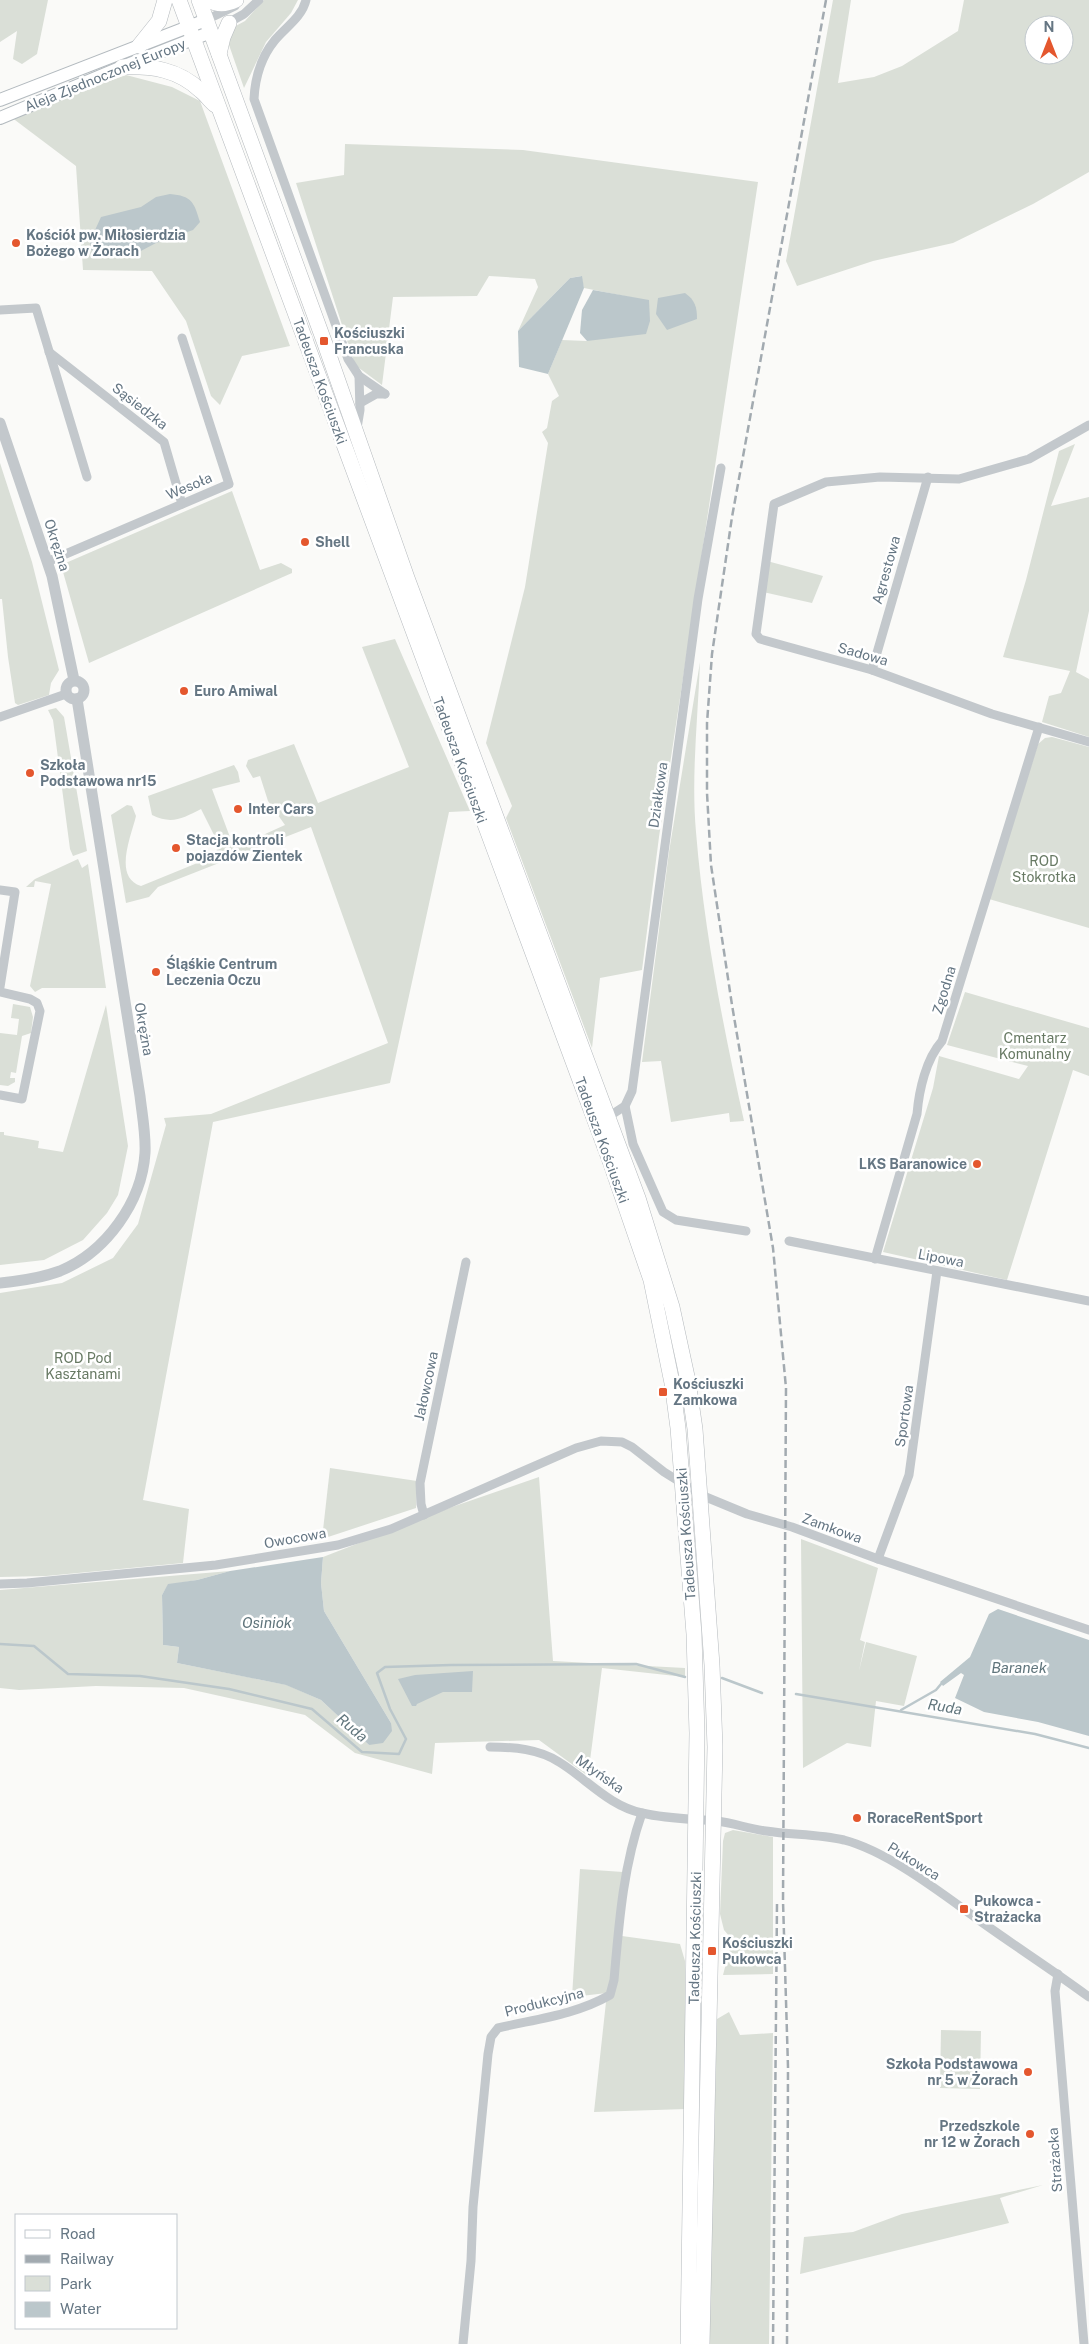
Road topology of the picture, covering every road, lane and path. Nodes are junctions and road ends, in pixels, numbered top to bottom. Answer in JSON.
{"nodes":[{"id":1,"x":165,"y":0,"type":"edge"},
{"id":2,"x":179,"y":0,"type":"edge"},
{"id":3,"x":199,"y":0,"type":"edge"},
{"id":4,"x":208,"y":0,"type":"edge"},
{"id":5,"x":236,"y":0,"type":"edge"},
{"id":6,"x":243,"y":0,"type":"edge"},
{"id":7,"x":259,"y":0,"type":"edge"},
{"id":8,"x":306,"y":0,"type":"edge"},
{"id":9,"x":229,"y":23,"type":"junction"},
{"id":10,"x":208,"y":26,"type":"junction"},
{"id":11,"x":191,"y":33,"type":"junction"},
{"id":12,"x":139,"y":46,"type":"junction"},
{"id":13,"x":219,"y":54,"type":"junction"},
{"id":14,"x":122,"y":67,"type":"junction"},
{"id":15,"x":0,"y":100,"type":"edge"},
{"id":16,"x":219,"y":108,"type":"junction"},
{"id":17,"x":0,"y":118,"type":"edge"},
{"id":18,"x":0,"y":310,"type":"edge"},
{"id":19,"x":182,"y":338,"type":"dead end"},
{"id":20,"x":49,"y":352,"type":"junction"},
{"id":21,"x":359,"y":376,"type":"junction"},
{"id":22,"x":360,"y":403,"type":"junction"},
{"id":23,"x":0,"y":423,"type":"edge"},
{"id":24,"x":1089,"y":425,"type":"edge"},
{"id":25,"x":356,"y":436,"type":"junction"},
{"id":26,"x":721,"y":468,"type":"dead end"},
{"id":27,"x":87,"y":477,"type":"dead end"},
{"id":28,"x":928,"y":477,"type":"junction"},
{"id":29,"x":182,"y":504,"type":"junction"},
{"id":30,"x":47,"y":562,"type":"junction"},
{"id":31,"x":872,"y":670,"type":"junction"},
{"id":32,"x":74,"y":680,"type":"junction"},
{"id":33,"x":71,"y":697,"type":"junction"},
{"id":34,"x":0,"y":717,"type":"edge"},
{"id":35,"x":1039,"y":727,"type":"junction"},
{"id":36,"x":1089,"y":742,"type":"edge"},
{"id":37,"x":0,"y":890,"type":"edge"},
{"id":38,"x":0,"y":987,"type":"edge"},
{"id":39,"x":0,"y":992,"type":"edge"},
{"id":40,"x":0,"y":1094,"type":"edge"},
{"id":41,"x":625,"y":1106,"type":"junction"},
{"id":42,"x":608,"y":1117,"type":"junction"},
{"id":43,"x":746,"y":1231,"type":"dead end"},
{"id":44,"x":789,"y":1241,"type":"dead end"},
{"id":45,"x":875,"y":1259,"type":"junction"},
{"id":46,"x":466,"y":1262,"type":"dead end"},
{"id":47,"x":937,"y":1272,"type":"junction"},
{"id":48,"x":0,"y":1283,"type":"edge"},
{"id":49,"x":1089,"y":1301,"type":"edge"},
{"id":50,"x":576,"y":1448,"type":"joint"},
{"id":51,"x":682,"y":1483,"type":"junction"},
{"id":52,"x":701,"y":1494,"type":"junction"},
{"id":53,"x":424,"y":1515,"type":"junction"},
{"id":54,"x":878,"y":1559,"type":"junction"},
{"id":55,"x":0,"y":1584,"type":"edge"},
{"id":56,"x":1089,"y":1630,"type":"edge"},
{"id":57,"x":490,"y":1747,"type":"dead end"},
{"id":58,"x":642,"y":1813,"type":"junction"},
{"id":59,"x":696,"y":1820,"type":"junction"},
{"id":60,"x":714,"y":1821,"type":"junction"},
{"id":61,"x":1058,"y":1974,"type":"junction"},
{"id":62,"x":1089,"y":1997,"type":"edge"},
{"id":63,"x":463,"y":2344,"type":"edge"},
{"id":64,"x":688,"y":2344,"type":"edge"},
{"id":65,"x":702,"y":2344,"type":"edge"},
{"id":66,"x":1084,"y":2344,"type":"edge"}],
"edges":[{"from":1,"to":12,"type":"main road"},
{"from":2,"to":11,"type":"main road","name":"Tadeusza Kościuszki"},
{"from":3,"to":10,"type":"main road","name":"Tadeusza Kościuszki"},
{"from":4,"to":5,"type":"main road"},
{"from":6,"to":10,"type":"street"},
{"from":7,"to":9,"type":"street"},
{"from":8,"to":21,"type":"street"},
{"from":9,"to":10,"type":"street"},
{"from":9,"to":13,"type":"main road"},
{"from":10,"to":11,"type":"main road","name":"Aleja Zjednoczonej Europy"},
{"from":10,"to":13,"type":"main road","name":"Tadeusza Kościuszki"},
{"from":11,"to":12,"type":"main road","name":"Aleja Zjednoczonej Europy"},
{"from":11,"to":14,"type":"main road","name":"Aleja Zjednoczonej Europy"},
{"from":11,"to":16,"type":"main road","name":"Tadeusza Kościuszki"},
{"from":12,"to":15,"type":"main road","name":"Aleja Zjednoczonej Europy"},
{"from":13,"to":25,"type":"main road","name":"Tadeusza Kościuszki"},
{"from":14,"to":16,"type":"main road"},
{"from":14,"to":17,"type":"main road","name":"Aleja Zjednoczonej Europy"},
{"from":16,"to":51,"type":"main road","name":"Tadeusza Kościuszki"},
{"from":18,"to":20,"type":"street"},
{"from":19,"to":29,"type":"street","name":"Wesoła"},
{"from":20,"to":27,"type":"street"},
{"from":20,"to":29,"type":"street","name":"Sąsiedzka"},
{"from":21,"to":22,"type":"street"},
{"from":21,"to":22,"type":"street"},
{"from":22,"to":25,"type":"street"},
{"from":23,"to":30,"type":"street","name":"Okrężna"},
{"from":24,"to":28,"type":"street"},
{"from":25,"to":42,"type":"main road","name":"Tadeusza Kościuszki"},
{"from":26,"to":41,"type":"street","name":"Działkowa"},
{"from":28,"to":31,"type":"street","name":"Agrestowa"},
{"from":28,"to":31,"type":"street","name":"Sadowa"},
{"from":29,"to":30,"type":"street","name":"Wesoła"},
{"from":30,"to":32,"type":"street","name":"Okrężna"},
{"from":31,"to":35,"type":"street","name":"Sadowa"},
{"from":32,"to":33,"type":"street"},
{"from":32,"to":33,"type":"street"},
{"from":33,"to":34,"type":"street"},
{"from":33,"to":48,"type":"street","name":"Okrężna"},
{"from":35,"to":36,"type":"street","name":"Sadowa"},
{"from":35,"to":45,"type":"street","name":"Zgodna"},
{"from":37,"to":38,"type":"street"},
{"from":39,"to":40,"type":"street"},
{"from":41,"to":42,"type":"street"},
{"from":41,"to":43,"type":"street"},
{"from":42,"to":52,"type":"main road","name":"Tadeusza Kościuszki"},
{"from":44,"to":45,"type":"street","name":"Lipowa"},
{"from":45,"to":47,"type":"street","name":"Lipowa"},
{"from":46,"to":53,"type":"street","name":"Jałowcowa"},
{"from":47,"to":49,"type":"street","name":"Lipowa"},
{"from":47,"to":54,"type":"street","name":"Sportowa"},
{"from":50,"to":51,"type":"street","name":"Zamkowa"},
{"from":50,"to":53,"type":"street","name":"Owocowa"},
{"from":51,"to":52,"type":"street","name":"Zamkowa"},
{"from":51,"to":59,"type":"main road","name":"Tadeusza Kościuszki"},
{"from":52,"to":54,"type":"street","name":"Zamkowa"},
{"from":52,"to":60,"type":"main road","name":"Tadeusza Kościuszki"},
{"from":53,"to":55,"type":"street","name":"Owocowa"},
{"from":54,"to":56,"type":"street","name":"Zamkowa"},
{"from":57,"to":58,"type":"street","name":"Młyńska"},
{"from":58,"to":59,"type":"street","name":"Młyńska"},
{"from":58,"to":63,"type":"street","name":"Produkcyjna"},
{"from":59,"to":60,"type":"street","name":"Pukowca"},
{"from":59,"to":64,"type":"main road","name":"Tadeusza Kościuszki"},
{"from":60,"to":61,"type":"street","name":"Pukowca"},
{"from":60,"to":65,"type":"main road","name":"Tadeusza Kościuszki"},
{"from":61,"to":62,"type":"street","name":"Pukowca"},
{"from":61,"to":66,"type":"street","name":"Strażacka"}]}
